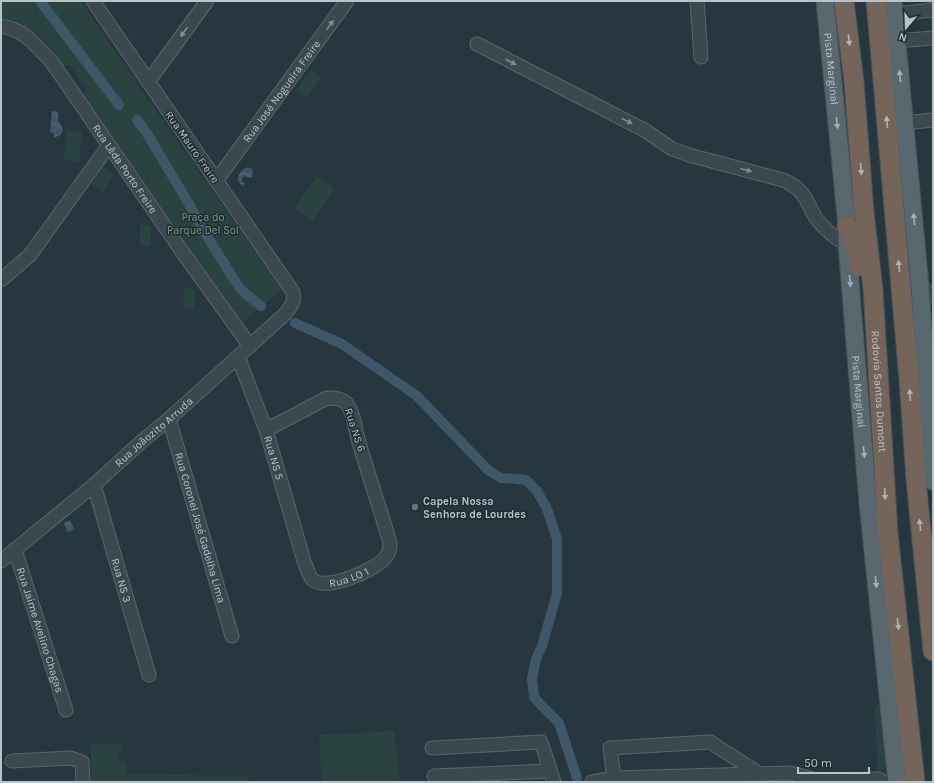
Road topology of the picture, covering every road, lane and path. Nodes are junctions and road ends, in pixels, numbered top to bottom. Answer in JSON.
{"nodes":[{"id":1,"x":93,"y":1,"type":"edge"},
{"id":2,"x":207,"y":1,"type":"edge"},
{"id":3,"x":347,"y":1,"type":"edge"},
{"id":4,"x":697,"y":1,"type":"edge"},
{"id":5,"x":823,"y":1,"type":"edge"},
{"id":6,"x":844,"y":1,"type":"edge"},
{"id":7,"x":876,"y":1,"type":"edge"},
{"id":8,"x":894,"y":8,"type":"edge"},
{"id":9,"x":933,"y":10,"type":"edge"},
{"id":10,"x":1,"y":26,"type":"edge"},
{"id":11,"x":933,"y":38,"type":"edge"},
{"id":12,"x":897,"y":40,"type":"junction"},
{"id":13,"x":477,"y":44,"type":"dead end"},
{"id":14,"x":701,"y":57,"type":"dead end"},
{"id":15,"x":148,"y":82,"type":"junction"},
{"id":16,"x":933,"y":120,"type":"edge"},
{"id":17,"x":905,"y":123,"type":"junction"},
{"id":18,"x":109,"y":145,"type":"junction"},
{"id":19,"x":216,"y":181,"type":"junction"},
{"id":20,"x":847,"y":235,"type":"junction"},
{"id":21,"x":1,"y":280,"type":"edge"},
{"id":22,"x":920,"y":286,"type":"junction"},
{"id":23,"x":873,"y":289,"type":"junction"},
{"id":24,"x":292,"y":292,"type":"joint"},
{"id":25,"x":933,"y":297,"type":"edge"},
{"id":26,"x":928,"y":333,"type":"edge"},
{"id":27,"x":250,"y":346,"type":"junction"},
{"id":28,"x":238,"y":357,"type":"junction"},
{"id":29,"x":169,"y":419,"type":"junction"},
{"id":30,"x":266,"y":430,"type":"junction"},
{"id":31,"x":931,"y":430,"type":"edge"},
{"id":32,"x":933,"y":481,"type":"edge"},
{"id":33,"x":94,"y":485,"type":"junction"},
{"id":34,"x":390,"y":543,"type":"joint"},
{"id":35,"x":15,"y":550,"type":"junction"},
{"id":36,"x":933,"y":552,"type":"edge"},
{"id":37,"x":1,"y":561,"type":"edge"},
{"id":38,"x":304,"y":561,"type":"joint"},
{"id":39,"x":929,"y":605,"type":"junction"},
{"id":40,"x":232,"y":636,"type":"dead end"},
{"id":41,"x":933,"y":651,"type":"edge"},
{"id":42,"x":149,"y":675,"type":"dead end"},
{"id":43,"x":66,"y":710,"type":"dead end"},
{"id":44,"x":432,"y":748,"type":"dead end"},
{"id":45,"x":12,"y":761,"type":"dead end"},
{"id":46,"x":895,"y":765,"type":"junction"},
{"id":47,"x":760,"y":774,"type":"junction"},
{"id":48,"x":434,"y":776,"type":"dead end"},
{"id":49,"x":552,"y":776,"type":"edge"},
{"id":50,"x":614,"y":778,"type":"junction"},
{"id":51,"x":813,"y":781,"type":"edge"},
{"id":52,"x":881,"y":781,"type":"edge"},
{"id":53,"x":83,"y":782,"type":"edge"},
{"id":54,"x":592,"y":782,"type":"edge"},
{"id":55,"x":897,"y":782,"type":"edge"},
{"id":56,"x":915,"y":782,"type":"edge"}],
"edges":[{"from":1,"to":15,"type":"street","name":"Rua Mauro Freire"},
{"from":2,"to":15,"type":"street","one_way":true},
{"from":19,"to":3,"type":"street","name":"Rua José Nogueira Freire","one_way":true},
{"from":4,"to":14,"type":"street"},
{"from":5,"to":20,"type":"main road","name":"Pista Marginal","one_way":true},
{"from":6,"to":23,"type":"highway","name":"Rodovia Santos Dumont","one_way":true},
{"from":39,"to":7,"type":"highway","one_way":true},
{"from":8,"to":9,"type":"street"},
{"from":8,"to":12,"type":"main road"},
{"from":10,"to":18,"type":"street","name":"Rua Lêda Porto Freire"},
{"from":11,"to":12,"type":"street"},
{"from":17,"to":12,"type":"main road","one_way":true},
{"from":13,"to":20,"type":"street","one_way":true},
{"from":15,"to":19,"type":"street","name":"Rua Mauro Freire"},
{"from":16,"to":17,"type":"street"},
{"from":22,"to":17,"type":"main road","one_way":true},
{"from":18,"to":21,"type":"street"},
{"from":18,"to":27,"type":"street","name":"Rua Lêda Porto Freire"},
{"from":19,"to":24,"type":"street","name":"Rua Mauro Freire"},
{"from":20,"to":23,"type":"highway"},
{"from":20,"to":46,"type":"main road","name":"Pista Marginal","one_way":true},
{"from":22,"to":25,"type":"street"},
{"from":22,"to":26,"type":"main road"},
{"from":23,"to":56,"type":"highway","name":"Rodovia Santos Dumont","one_way":true},
{"from":24,"to":27,"type":"street","name":"Rua Joãozito Arruda"},
{"from":26,"to":31,"type":"main road"},
{"from":27,"to":28,"type":"street","name":"Rua Joãozito Arruda"},
{"from":28,"to":29,"type":"street","name":"Rua Joãozito Arruda"},
{"from":28,"to":30,"type":"street","name":"Rua NS 5"},
{"from":29,"to":33,"type":"street","name":"Rua Joãozito Arruda"},
{"from":29,"to":40,"type":"street","name":"Rua Coronel José Gadelha Lima"},
{"from":30,"to":34,"type":"street","name":"Rua NS 6"},
{"from":30,"to":38,"type":"street","name":"Rua NS 5"},
{"from":31,"to":32,"type":"main road"},
{"from":33,"to":35,"type":"street","name":"Rua Joãozito Arruda"},
{"from":33,"to":42,"type":"street","name":"Rua NS 3"},
{"from":34,"to":38,"type":"street","name":"Rua LO 1"},
{"from":35,"to":37,"type":"street","name":"Rua Joãozito Arruda"},
{"from":35,"to":43,"type":"street","name":"Rua Jaime Avelino Chagas"},
{"from":36,"to":39,"type":"highway"},
{"from":39,"to":41,"type":"highway"},
{"from":44,"to":49,"type":"street"},
{"from":45,"to":53,"type":"street"},
{"from":46,"to":52,"type":"street"},
{"from":46,"to":55,"type":"main road","name":"Pista Marginal"},
{"from":47,"to":50,"type":"street"},
{"from":47,"to":50,"type":"street"},
{"from":47,"to":51,"type":"street"},
{"from":48,"to":49,"type":"street"},
{"from":50,"to":54,"type":"street"},
{"from":51,"to":52,"type":"street"}]}
